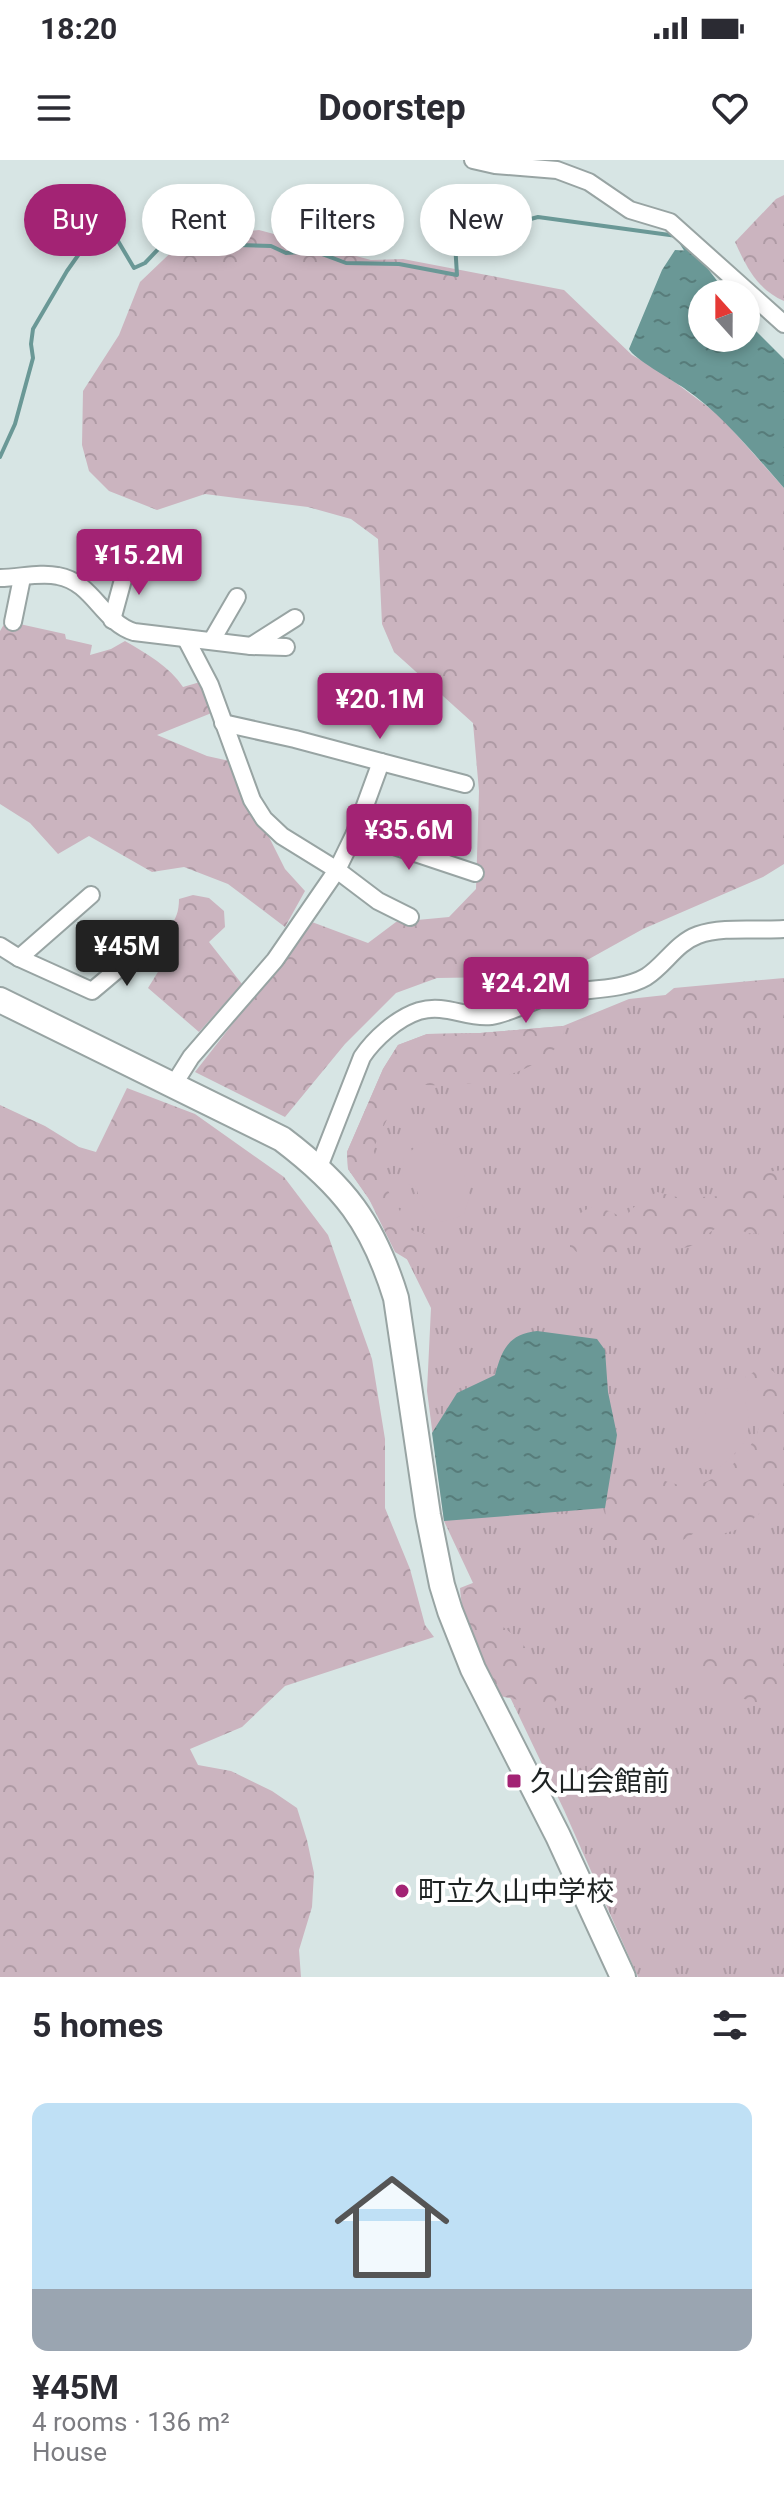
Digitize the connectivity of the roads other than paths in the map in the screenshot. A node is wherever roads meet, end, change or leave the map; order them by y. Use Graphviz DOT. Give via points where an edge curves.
graph roads {
  1 [pos="473,160"];
  2 [pos="784,324"];
  3 [pos="164,571"];
  4 [pos="0,578"];
  5 [pos="22,578"];
  6 [pos="237,597"];
  7 [pos="295,618"];
  8 [pos="112,620"];
  9 [pos="13,622"];
  10 [pos="186,639"];
  11 [pos="212,640"];
  12 [pos="251,646"];
  13 [pos="286,647"];
  14 [pos="223,723"];
  15 [pos="381,762"];
  16 [pos="465,784"];
  17 [pos="355,833"];
  18 [pos="337,870"];
  19 [pos="475,873"];
  20 [pos="91,895"];
  21 [pos="410,917"];
  22 [pos="784,929"];
  23 [pos="0,946"];
  24 [pos="136,954"];
  25 [pos="19,958"];
  26 [pos="0,1000"];
  27 [pos="174,1084"];
  28 [pos="319,1167"];
  29 [pos="623,1977"];
  1 -- 2 [label="street" via="557,170 589,182 630,210 670,222"];
  3 -- 8 [label="street" via="127,565"];
  4 -- 5 [label="street"];
  5 -- 8 [label="street" via="59,576 81,585"];
  5 -- 9 [label="street"];
  6 -- 11 [label="street"];
  7 -- 12 [label="street"];
  8 -- 10 [label="street" via="134,632"];
  10 -- 11 [label="street"];
  10 -- 14 [label="street"];
  11 -- 12 [label="street"];
  12 -- 13 [label="street"];
  14 -- 15 [label="street"];
  14 -- 18 [label="street" via="264,819"];
  15 -- 16 [label="street"];
  15 -- 17 [label="street"];
  17 -- 18 [label="street"];
  17 -- 19 [label="street"];
  18 -- 21 [label="street"];
  18 -- 27 [label="street" via="275,960"];
  20 -- 25 [label="street"];
  22 -- 28 [label="street" via="699,934 644,978 551,995 492,1016 437,1008 407,1016 362,1057"];
  23 -- 25 [label="street"];
  24 -- 25 [label="street" via="92,991"];
  26 -- 27 [label="street"];
  27 -- 28 [label="street" via="282,1139"];
  28 -- 29 [label="street" via="360,1215 388,1270 435,1555 458,1633"];
}
